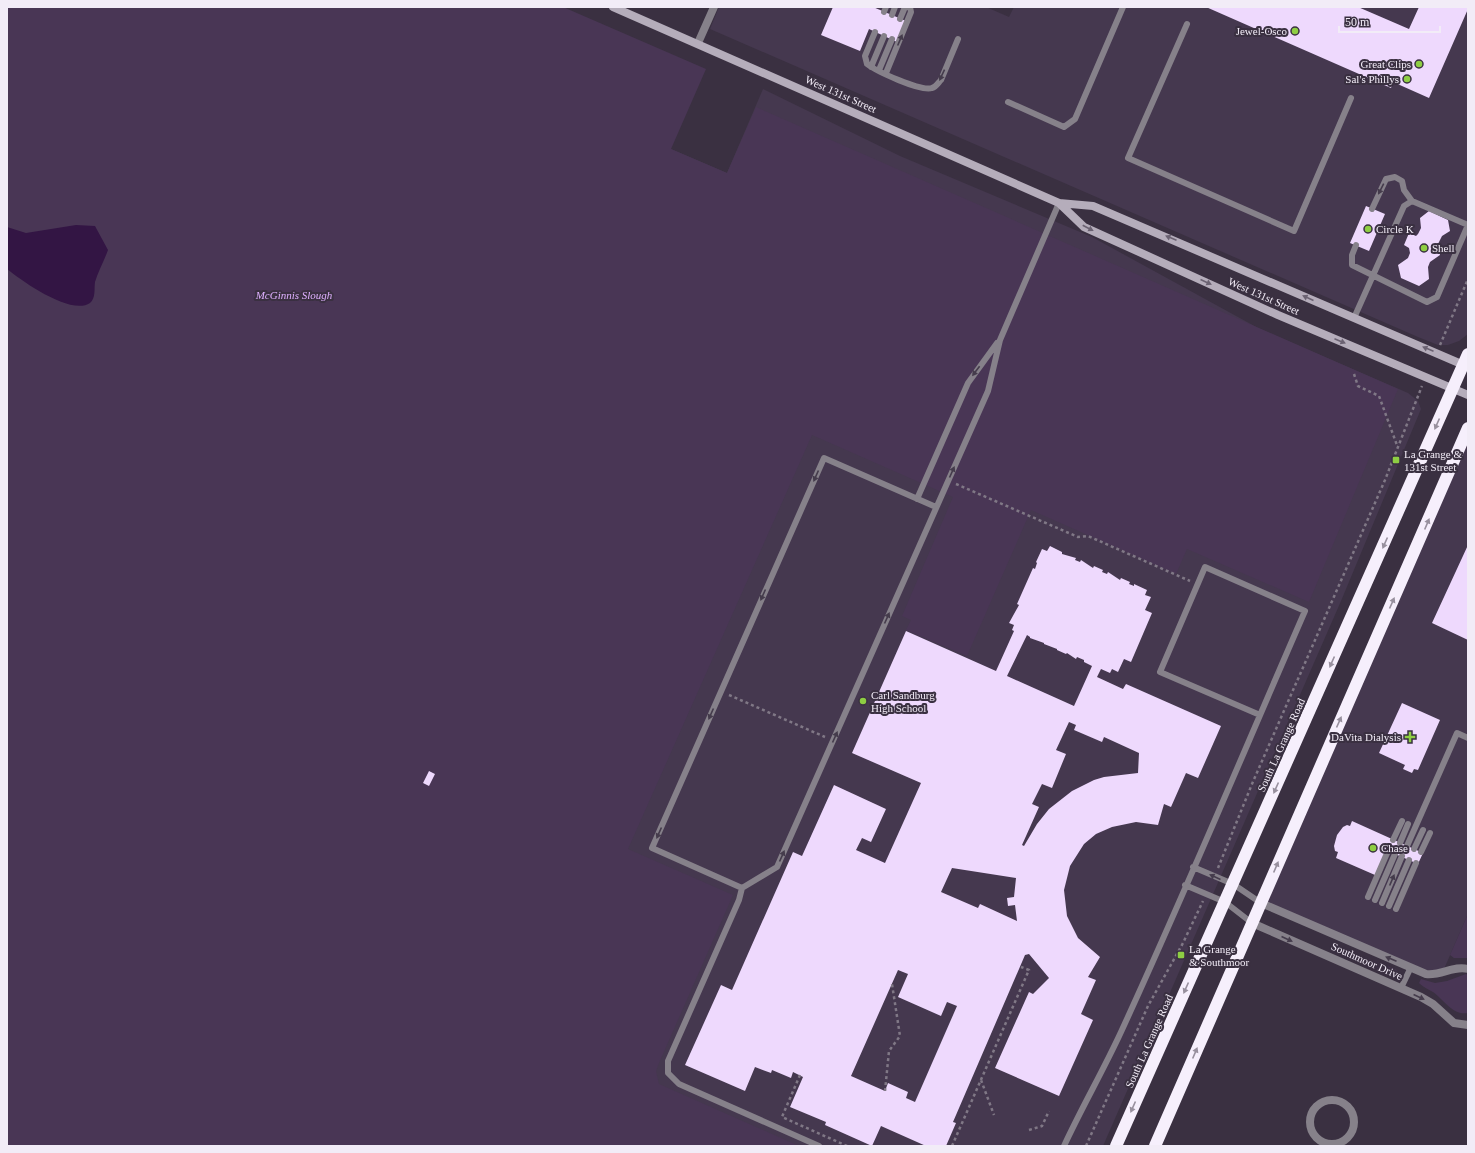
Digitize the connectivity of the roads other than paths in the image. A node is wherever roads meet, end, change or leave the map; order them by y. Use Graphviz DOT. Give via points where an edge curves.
graph roads {
  1 [pos="613,7"];
  2 [pos="714,7"];
  3 [pos="895,7"];
  4 [pos="906,7"];
  5 [pos="910,7"];
  6 [pos="1123,7"];
  7 [pos="892,15"];
  8 [pos="900,19"];
  9 [pos="1187,24"];
  10 [pos="875,32"];
  11 [pos="884,36"];
  12 [pos="892,39"];
  13 [pos="958,39"];
  14 [pos="698,43"];
  15 [pos="871,66"];
  16 [pos="879,70"];
  17 [pos="886,73"];
  18 [pos="1351,98"];
  19 [pos="1008,102"];
  20 [pos="1412,201"];
  21 [pos="1059,202"];
  22 [pos="1372,209"];
  23 [pos="1468,225"];
  24 [pos="1356,245"];
  25 [pos="1373,277"];
  26 [pos="1354,318"];
  27 [pos="1000,340"];
  28 [pos="1468,354"];
  29 [pos="1466,366"];
  30 [pos="1453,388"];
  31 [pos="1468,395"];
  32 [pos="1468,428"];
  33 [pos="917,499"];
  34 [pos="936,507"];
  35 [pos="1260,715"];
  36 [pos="1468,738"];
  37 [pos="1402,821"];
  38 [pos="1408,824"];
  39 [pos="1423,830"];
  40 [pos="1430,833"];
  41 [pos="1393,840"];
  42 [pos="1400,843"];
  43 [pos="1407,846"];
  44 [pos="1414,849"];
  45 [pos="1388,851"];
  46 [pos="1421,852"];
  47 [pos="1395,854"];
  48 [pos="1402,856"];
  49 [pos="1409,860"];
  50 [pos="1416,863"];
  51 [pos="1193,867"];
  52 [pos="1233,884"];
  53 [pos="1185,885"];
  54 [pos="742,888"];
  55 [pos="1368,897"];
  56 [pos="1375,900"];
  57 [pos="1225,902"];
  58 [pos="1261,903"];
  59 [pos="1382,903"];
  60 [pos="1389,906"];
  61 [pos="1396,909"];
  62 [pos="1252,923"];
  63 [pos="1411,967"];
  64 [pos="1468,969"];
  65 [pos="1401,988"];
  66 [pos="1468,1026"];
  67 [pos="1343,1144"];
  68 [pos="819,1146"];
  69 [pos="1064,1146"];
  70 [pos="1116,1146"];
  71 [pos="1155,1146"];
  1 -- 14 [label="street, West 131st Street"];
  2 -- 14 [label="street"];
  3 -- 7 [label="lane"];
  4 -- 8 [label="lane"];
  17 -- 5 [label="lane, one-way" via="911,12"];
  6 -- 19 [label="lane" via="1075,119 1064,127"];
  9 -- 18 [label="lane" via="1128,158 1294,231"];
  10 -- 15 [label="lane" via="865,56 867,64"];
  11 -- 15 [label="lane"];
  12 -- 16 [label="lane"];
  13 -- 17 [label="lane, one-way" via="941,80 932,88 917,86"];
  14 -- 21 [label="street, West 131st Street"];
  15 -- 16 [label="lane"];
  16 -- 17 [label="lane"];
  20 -- 22 [label="lane, one-way" via="1404,190 1402,181 1395,177 1386,179"];
  20 -- 23 [label="lane"];
  20 -- 25 [label="lane" via="1404,206"];
  26 -- 21 [label="street, West 131st Street, one-way" via="1093,206"];
  21 -- 27 [label="lane"];
  21 -- 30 [label="street, West 131st Street, one-way" via="1084,227 1278,315"];
  23 -- 25 [label="lane" via="1437,297 1427,302"];
  24 -- 25 [label="lane" via="1352,265"];
  25 -- 26 [label="lane"];
  29 -- 26 [label="street, West 131st Street, one-way"];
  27 -- 33 [label="lane, one-way" via="968,382"];
  34 -- 27 [label="lane, one-way" via="988,391"];
  28 -- 29 [label="highway, South La Grange Road"];
  29 -- 30 [label="highway, South La Grange Road"];
  30 -- 31 [label="street, West 131st Street"];
  30 -- 52 [label="highway, South La Grange Road, one-way"];
  58 -- 32 [label="highway, one-way"];
  33 -- 34 [label="lane"];
  33 -- 54 [label="lane, one-way" via="824,458 652,848"];
  54 -- 34 [label="lane, one-way" via="777,867"];
  35 -- 35 [label="lane" via="1160,672 1205,567 1305,611"];
  35 -- 51 [label="lane"];
  36 -- 43 [label="lane" via="1456,733"];
  37 -- 41 [label="lane"];
  38 -- 42 [label="lane"];
  39 -- 44 [label="lane"];
  40 -- 46 [label="lane"];
  45 -- 55 [label="lane"];
  47 -- 56 [label="lane"];
  59 -- 48 [label="lane, one-way"];
  49 -- 60 [label="lane"];
  50 -- 61 [label="lane"];
  52 -- 51 [label="lane, one-way"];
  51 -- 53 [label="lane"];
  52 -- 57 [label="highway, South La Grange Road"];
  52 -- 58 [label="lane"];
  53 -- 57 [label="lane"];
  53 -- 69 [label="lane" via="1120,1033"];
  54 -- 68 [label="lane" via="672,1052 667,1068 668,1074 687,1088"];
  57 -- 62 [label="lane"];
  57 -- 70 [label="highway, South La Grange Road, one-way"];
  58 -- 62 [label="highway"];
  63 -- 58 [label="street, Southmoor Drive, one-way"];
  62 -- 65 [label="street, Southmoor Drive, one-way"];
  71 -- 62 [label="highway, one-way"];
  63 -- 64 [label="street, Southmoor Drive" via="1434,975 1455,969"];
  63 -- 65 [label="lane"];
  65 -- 66 [label="street, Southmoor Drive, one-way" via="1433,1004 1454,1023"];
  67 -- 67 [label="street" via="1352,1129 1352,1112 1341,1102 1323,1101 1316,1106 1311,1115 1310,1124 1314,1134 1326,1143"];
}
